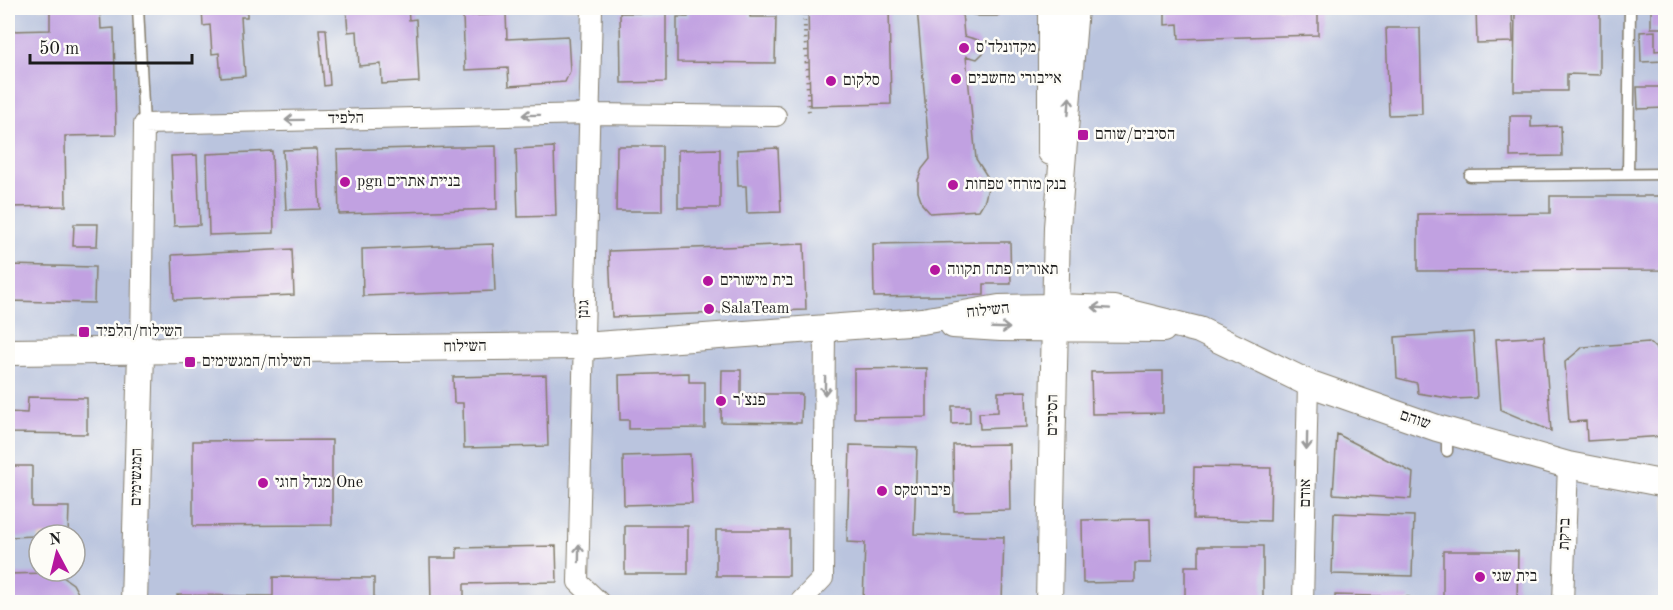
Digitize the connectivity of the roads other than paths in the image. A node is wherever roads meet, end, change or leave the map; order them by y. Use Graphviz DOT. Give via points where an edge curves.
graph roads {
  1 [pos="138,8"];
  2 [pos="592,8"];
  3 [pos="1051,8"];
  4 [pos="1075,8"];
  5 [pos="1630,8"];
  6 [pos="590,114"];
  7 [pos="776,116"];
  8 [pos="144,124"];
  9 [pos="1628,174"];
  10 [pos="1665,174"];
  11 [pos="1470,176"];
  12 [pos="1057,227"];
  13 [pos="1055,318"];
  14 [pos="825,327"];
  15 [pos="583,346"];
  16 [pos="8,352"];
  17 [pos="141,352"];
  18 [pos="1308,383"];
  19 [pos="1568,465"];
  20 [pos="1658,480"];
  21 [pos="134,603"];
  22 [pos="599,603"];
  23 [pos="800,603"];
  24 [pos="1049,603"];
  25 [pos="1303,603"];
  26 [pos="1563,603"];
  1 -- 8 [label="lane"];
  2 -- 6 [label="street, גונן"];
  3 -- 12 [label="street, הסיבים" via="1050,147"];
  12 -- 4 [label="street, הסיבים, one-way"];
  5 -- 9 [label="lane"];
  6 -- 7 [label="street, הלפיד"];
  6 -- 8 [label="street, הלפיד, one-way"];
  6 -- 15 [label="street, גונן"];
  8 -- 17 [label="street"];
  9 -- 10 [label="lane"];
  9 -- 11 [label="lane"];
  12 -- 13 [label="street, הסיבים"];
  13 -- 14 [label="street, השילוח" via="999,308 922,321"];
  13 -- 18 [label="street, שוהם" via="1113,309 1199,330"];
  13 -- 24 [label="street, הסיבים"];
  14 -- 15 [label="street, השילוח"];
  14 -- 23 [label="street, one-way" via="823,578"];
  15 -- 17 [label="street, השילוח"];
  22 -- 15 [label="street, גונן, one-way" via="578,582"];
  16 -- 17 [label="street, השילוח"];
  17 -- 21 [label="street, המגשימים"];
  18 -- 19 [label="street, שוהם" via="1447,441"];
  18 -- 25 [label="street, אודם, one-way"];
  19 -- 20 [label="street, שוהם"];
  19 -- 26 [label="street, ברקת"];
}
